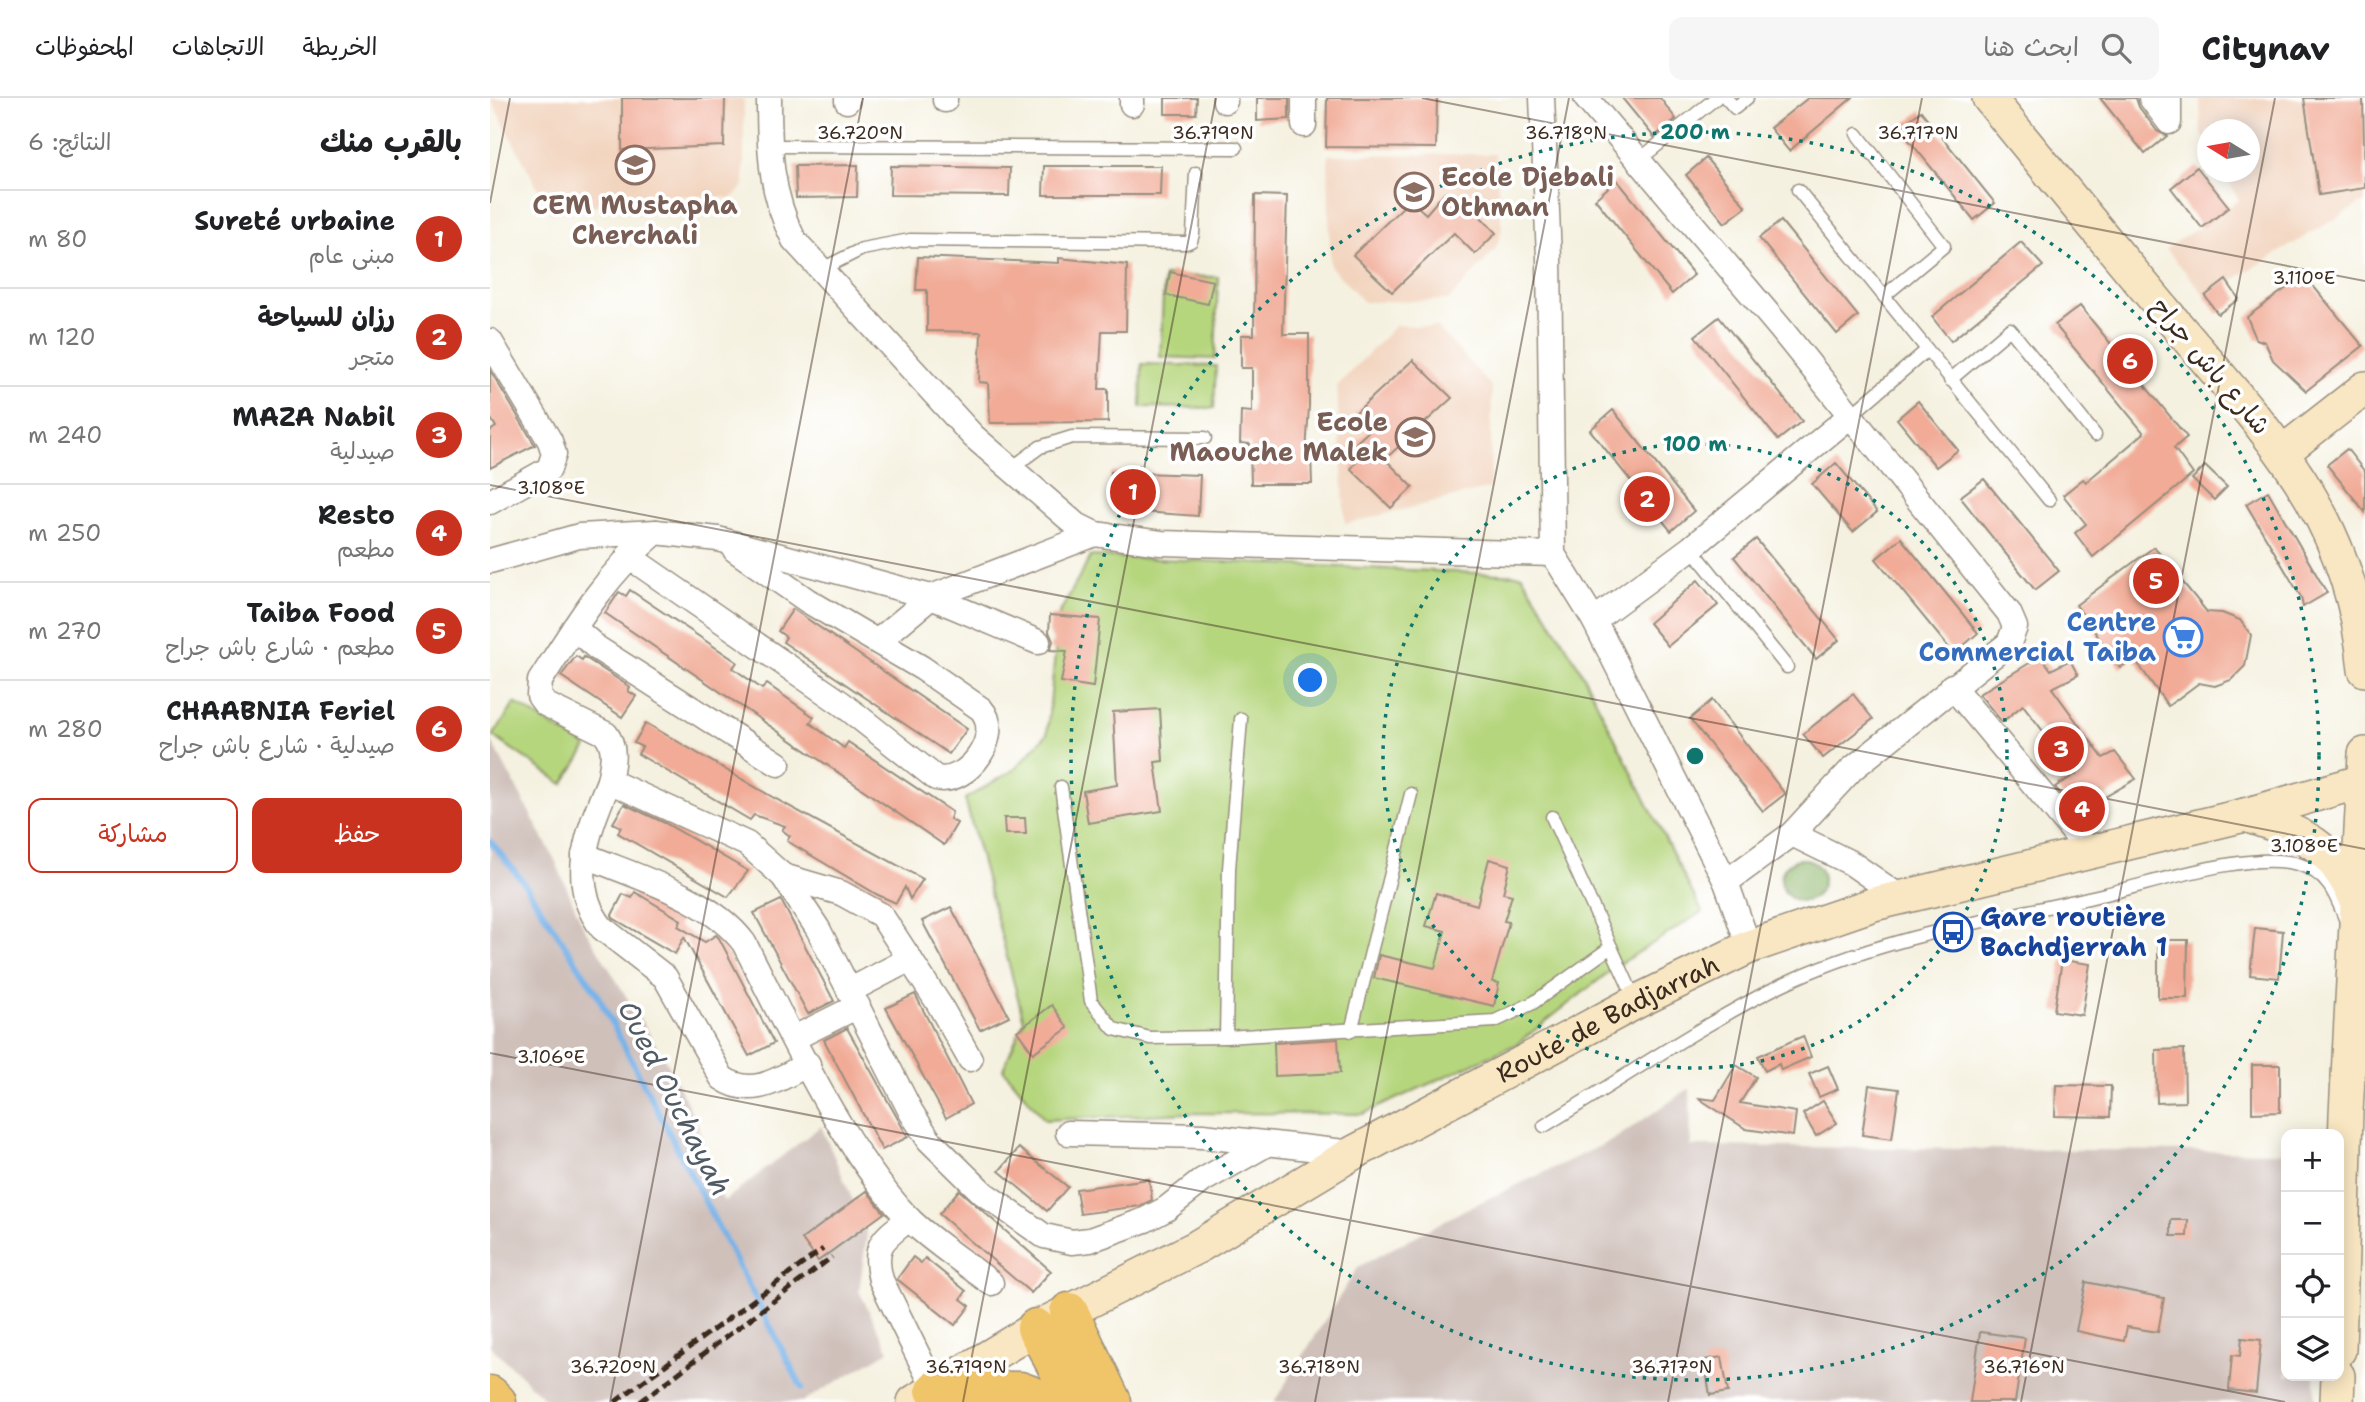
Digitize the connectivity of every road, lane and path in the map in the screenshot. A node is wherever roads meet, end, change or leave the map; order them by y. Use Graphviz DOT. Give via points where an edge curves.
graph roads {
  1 [pos="769,98"];
  2 [pos="1304,98"];
  3 [pos="1542,98"];
  4 [pos="1586,98"];
  5 [pos="1716,98"];
  6 [pos="1726,98"];
  7 [pos="1747,98"];
  8 [pos="1989,98"];
  9 [pos="2151,98"];
  10 [pos="2169,98"];
  11 [pos="1304,125"];
  12 [pos="1857,134"];
  13 [pos="769,146"];
  14 [pos="1236,148"];
  15 [pos="1639,160"];
  16 [pos="1196,173"];
  17 [pos="1798,190"];
  18 [pos="819,270"];
  19 [pos="1884,296"];
  20 [pos="490,341"];
  21 [pos="1927,350"];
  22 [pos="1950,380"];
  23 [pos="2365,388"];
  24 [pos="1850,416"];
  25 [pos="2095,435"];
  26 [pos="1205,438"];
  27 [pos="2283,452"];
  28 [pos="1009,470"];
  29 [pos="2049,500"];
  30 [pos="490,502"];
  31 [pos="656,532"];
  32 [pos="1096,534"];
  33 [pos="718,539"];
  34 [pos="1691,548"];
  35 [pos="1553,554"];
  36 [pos="628,555"];
  37 [pos="490,561"];
  38 [pos="931,597"];
  39 [pos="1594,620"];
  40 [pos="574,628"];
  41 [pos="878,641"];
  42 [pos="1038,642"];
  43 [pos="1787,667"];
  44 [pos="2365,670"];
  45 [pos="1952,686"];
  46 [pos="1241,719"];
  47 [pos="778,764"];
  48 [pos="2364,772"];
  49 [pos="609,781"];
  50 [pos="1061,787"];
  51 [pos="1411,794"];
  52 [pos="2245,815"];
  53 [pos="1552,817"];
  54 [pos="1792,834"];
  55 [pos="2091,853"];
  56 [pos="584,855"];
  57 [pos="783,876"];
  58 [pos="1726,881"];
  59 [pos="1900,897"];
  60 [pos="2356,899"];
  61 [pos="2360,943"];
  62 [pos="1611,947"];
  63 [pos="1749,947"];
  64 [pos="910,959"];
  65 [pos="853,998"];
  66 [pos="1636,1002"];
  67 [pos="1351,1031"];
  68 [pos="1226,1037"];
  69 [pos="794,1038"];
  70 [pos="970,1059"];
  71 [pos="808,1064"];
  72 [pos="2355,1115"];
  73 [pos="1544,1126"];
  74 [pos="1068,1133"];
  75 [pos="1266,1143"];
  76 [pos="1353,1153"];
  77 [pos="909,1219"];
  78 [pos="991,1283"];
  79 [pos="2341,1318"];
  80 [pos="1052,1320"];
  81 [pos="2338,1381"];
  82 [pos="490,1395"];
  83 [pos="924,1396"];
  84 [pos="497,1402"];
  85 [pos="1050,1402"];
  86 [pos="1076,1402"];
  87 [pos="1112,1402"];
  88 [pos="2337,1402"];
  1 -- 13 [label="street"];
  2 -- 11 [label="street"];
  3 -- 35 [label="street"];
  4 -- 15 [label="street"];
  5 -- 15 [label="lane"];
  6 -- 7 [label="lane" via="1735,108"];
  8 -- 27 [label="main road, شارع باش جراح"];
  9 -- 10 [label="street" via="2169,122"];
  12 -- 19 [label="lane" via="1944,246"];
  13 -- 14 [label="lane"];
  13 -- 18 [label="street" via="782,217"];
  15 -- 24 [label="street"];
  16 -- 18 [label="lane" via="1193,234 1186,243 910,240 862,249"];
  17 -- 19 [label="lane"];
  18 -- 28 [label="street"];
  19 -- 21 [label="lane"];
  20 -- 30 [label="street" via="554,454 550,469"];
  21 -- 22 [label="lane"];
  21 -- 24 [label="lane"];
  22 -- 25 [label="lane" via="2010,330"];
  22 -- 29 [label="lane"];
  23 -- 27 [label="main road"];
  24 -- 34 [label="street"];
  24 -- 45 [label="street" via="2013,620 2014,636 2008,643"];
  26 -- 28 [label="lane" via="1072,437 1040,447"];
  27 -- 44 [label="main road, شارع باش جراح" via="2343,561 2362,634"];
  28 -- 32 [label="street" via="1075,524"];
  31 -- 33 [label="street"];
  31 -- 36 [label="street"];
  31 -- 37 [label="street" via="579,536"];
  32 -- 35 [label="street" via="1161,543"];
  32 -- 38 [label="street"];
  33 -- 38 [label="street"];
  33 -- 41 [label="street" via="808,601"];
  34 -- 39 [label="street"];
  34 -- 43 [label="lane"];
  35 -- 39 [label="street"];
  36 -- 40 [label="street"];
  36 -- 41 [label="street" via="841,703 936,778 960,775 978,757 988,737 987,716"];
  38 -- 41 [label="street"];
  38 -- 42 [label="street"];
  39 -- 58 [label="street"];
  40 -- 47 [label="street" via="597,648"];
  40 -- 49 [label="street" via="540,681 539,695 545,704 606,734 614,755"];
  45 -- 54 [label="street" via="1852,769"];
  45 -- 55 [label="street"];
  46 -- 68 [label="lane" via="1229,869"];
  48 -- 52 [label="main road, Route de Badjarrah"];
  48 -- 60 [label="main road"];
  49 -- 56 [label="street"];
  49 -- 57 [label="street" via="747,845"];
  50 -- 68 [label="lane" via="1091,1001 1114,1028 1150,1038"];
  51 -- 67 [label="lane"];
  52 -- 55 [label="main road, Route de Badjarrah"];
  52 -- 60 [label="main road" via="2298,833 2324,849 2344,873"];
  53 -- 62 [label="lane"];
  54 -- 58 [label="street"];
  54 -- 59 [label="street" via="1851,863"];
  55 -- 59 [label="main road, Route de Badjarrah"];
  56 -- 69 [label="street" via="703,906 731,926"];
  56 -- 71 [label="street" via="581,877 594,919 665,977 722,1078 746,1088 774,1081"];
  57 -- 64 [label="street" via="841,893 864,905 891,927"];
  57 -- 65 [label="street" via="818,929"];
  58 -- 63 [label="street"];
  59 -- 63 [label="main road, Route de Badjarrah"];
  60 -- 61 [label="main road"];
  61 -- 72 [label="main road"];
  61 -- 73 [label="lane" via="2332,885 2300,864 2269,860 2213,869 1829,964 1769,992"];
  62 -- 66 [label="lane"];
  62 -- 67 [label="lane" via="1533,1003 1495,1021"];
  63 -- 66 [label="main road, Route de Badjarrah"];
  64 -- 65 [label="street"];
  64 -- 70 [label="street"];
  65 -- 69 [label="street"];
  65 -- 75 [label="street" via="929,1140 983,1193 1044,1236 1090,1240 1135,1224 1166,1209 1203,1180"];
  66 -- 76 [label="main road, Route de Badjarrah"];
  67 -- 68 [label="lane"];
  69 -- 71 [label="street"];
  71 -- 77 [label="street" via="862,1158"];
  72 -- 79 [label="main road"];
  74 -- 75 [label="street" via="1147,1133"];
  75 -- 76 [label="street"];
  76 -- 80 [label="main road, Route de Badjarrah" via="1197,1247"];
  77 -- 78 [label="street"];
  77 -- 83 [label="street" via="884,1239 877,1266"];
  80 -- 83 [label="main road, Route de Badjarrah"];
  80 -- 86 [label="highway"];
  80 -- 87 [label="highway"];
  81 -- 88 [label="main road"];
  82 -- 84 [label="highway"];
  83 -- 85 [label="highway" via="1020,1391"];
}
